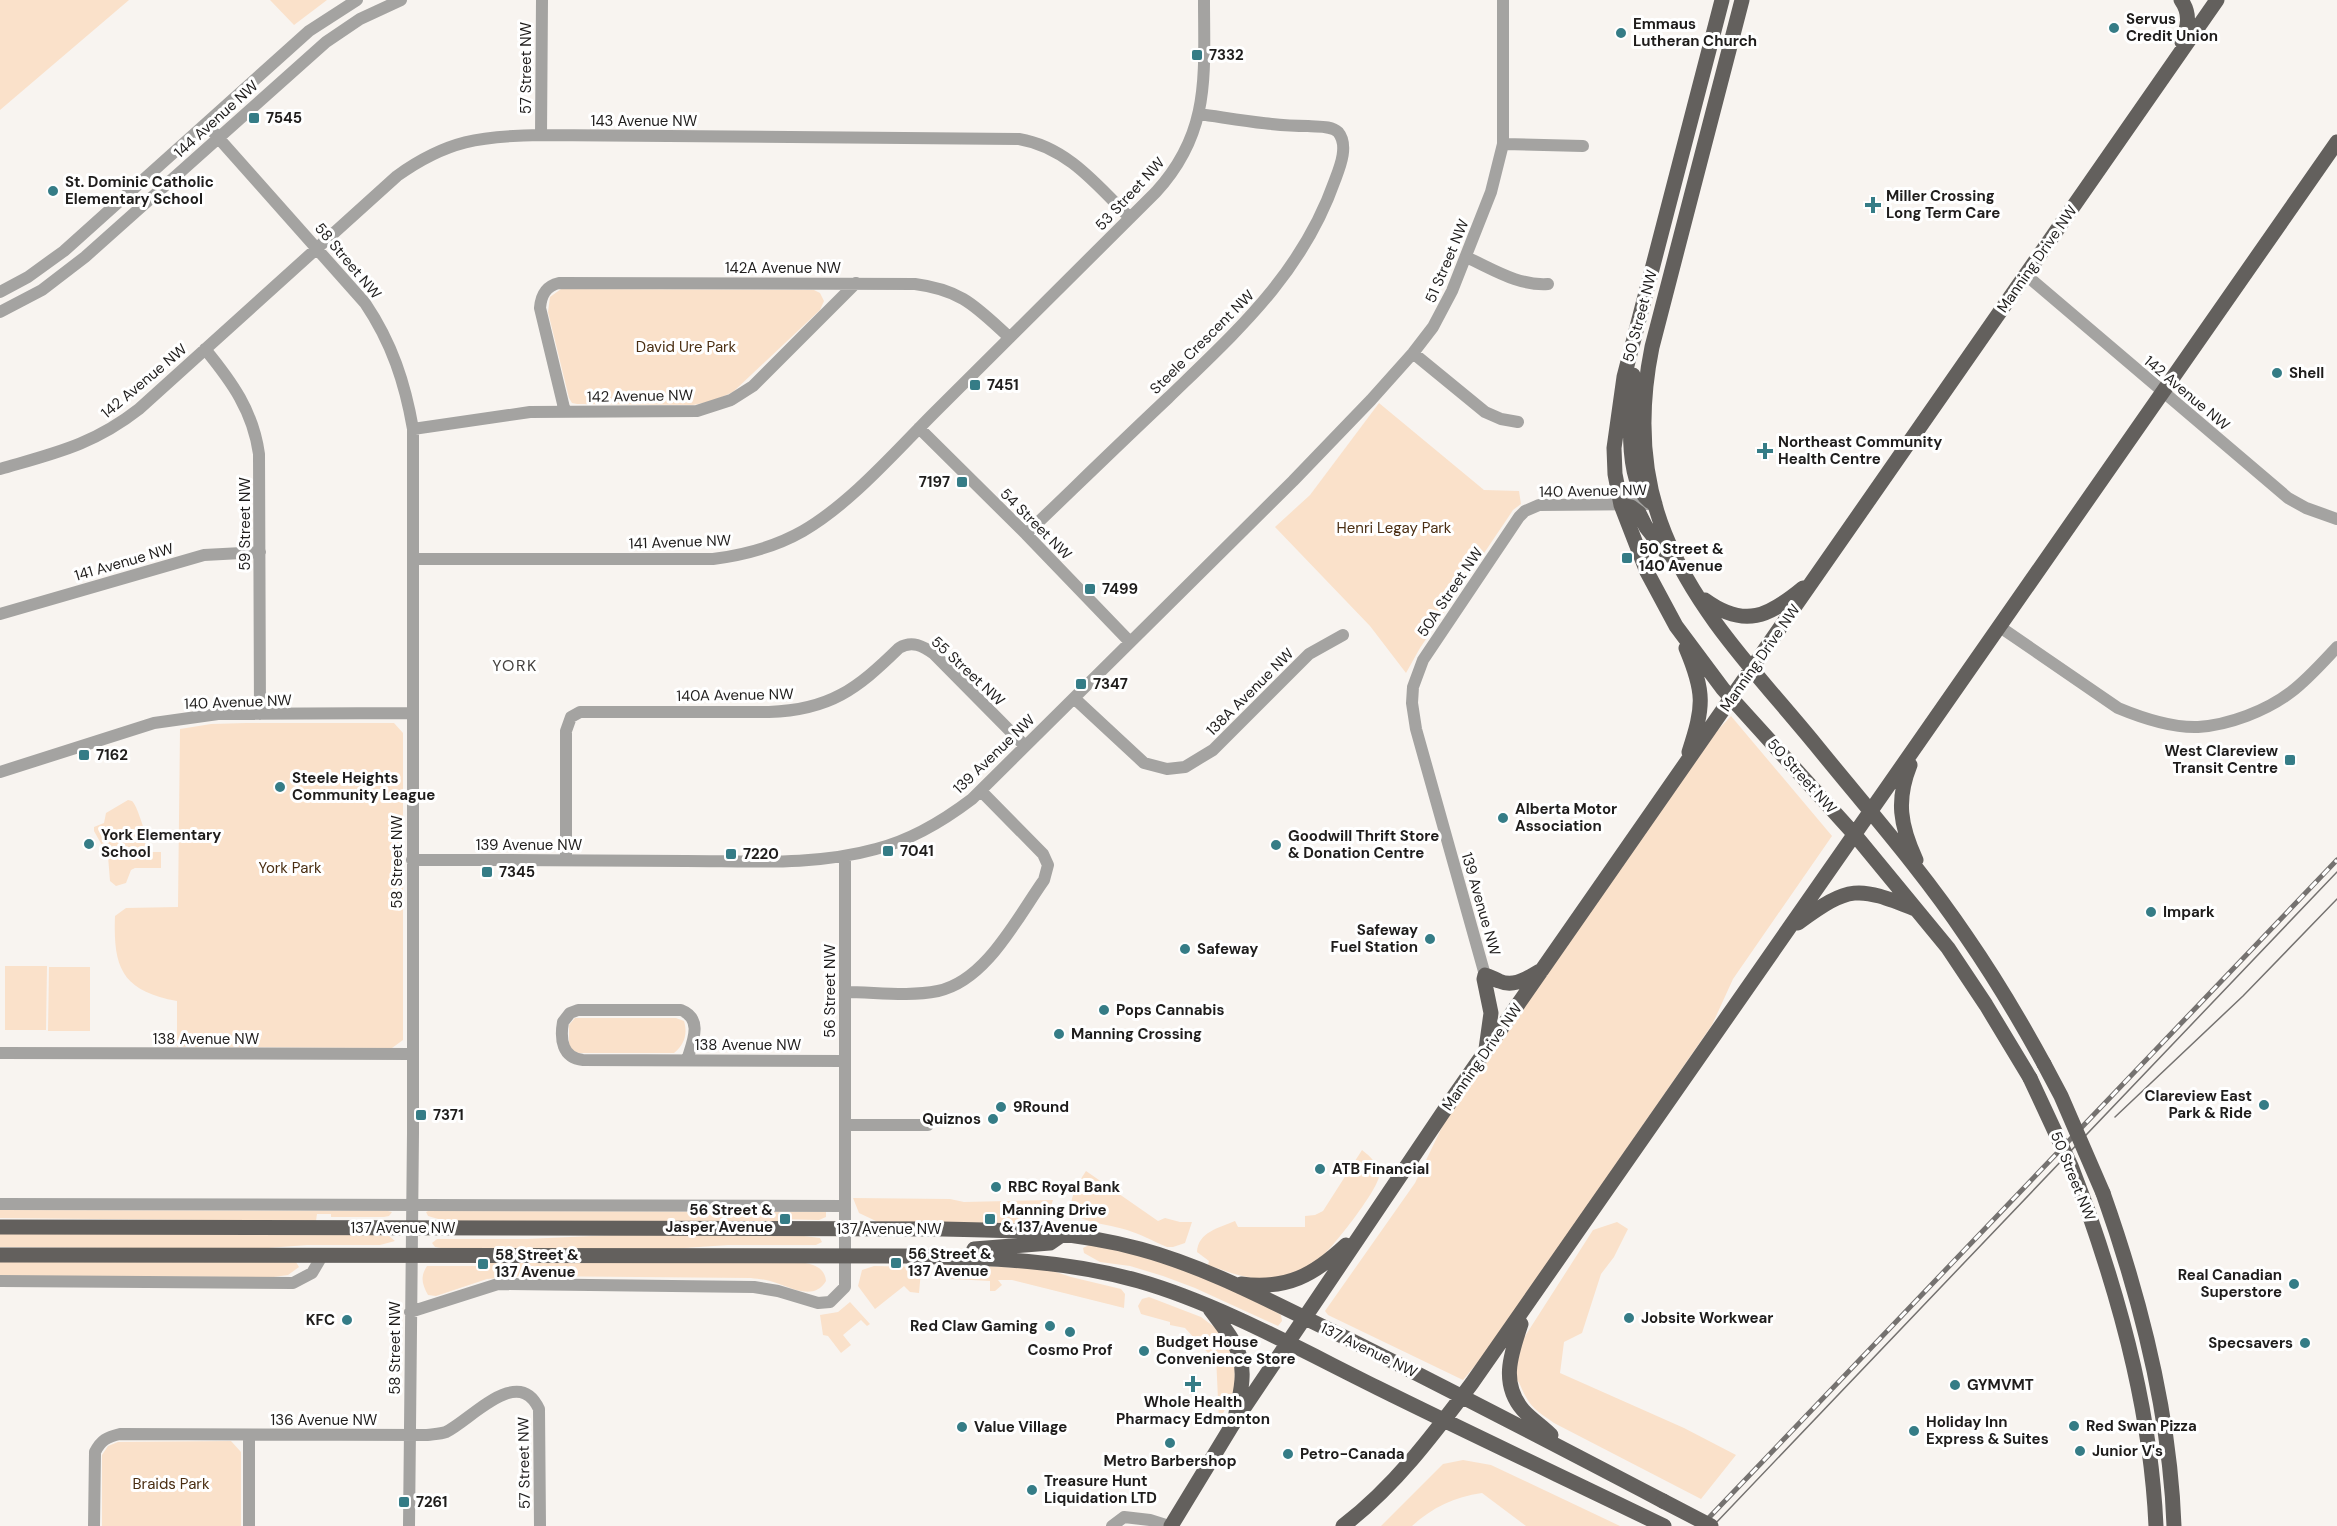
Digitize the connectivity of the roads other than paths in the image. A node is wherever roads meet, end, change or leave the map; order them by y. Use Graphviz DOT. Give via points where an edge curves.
graph roads {
  1 [pos="357,0"];
  2 [pos="401,0"];
  3 [pos="542,0"];
  4 [pos="1204,0"];
  5 [pos="1503,0"];
  6 [pos="1722,0"];
  7 [pos="1742,0"];
  8 [pos="2181,0"];
  9 [pos="2217,0"];
  10 [pos="2176,60"];
  11 [pos="1199,114"];
  12 [pos="206,124"];
  13 [pos="541,135"];
  14 [pos="218,137"];
  15 [pos="2337,142"];
  16 [pos="1503,144"];
  17 [pos="1583,146"];
  18 [pos="1130,218"];
  19 [pos="317,248"];
  20 [pos="1466,257"];
  21 [pos="2026,275"];
  22 [pos="856,283"];
  23 [pos="1548,284"];
  24 [pos="0,292"];
  25 [pos="0,312"];
  26 [pos="1009,337"];
  27 [pos="1630,348"];
  28 [pos="205,349"];
  29 [pos="1413,353"];
  30 [pos="2163,393"];
  31 [pos="565,412"];
  32 [pos="1518,422"];
  33 [pos="919,428"];
  34 [pos="412,429"];
  35 [pos="0,469"];
  36 [pos="1293,481"];
  37 [pos="1655,504"];
  38 [pos="1621,505"];
  39 [pos="1532,507"];
  40 [pos="2337,519"];
  41 [pos="1026,534"];
  42 [pos="260,552"];
  43 [pos="413,559"];
  44 [pos="1817,576"];
  45 [pos="1692,587"];
  46 [pos="0,614"];
  47 [pos="1677,626"];
  48 [pos="2000,627"];
  49 [pos="1343,635"];
  50 [pos="1130,642"];
  51 [pos="916,644"];
  52 [pos="2337,647"];
  53 [pos="1753,669"];
  54 [pos="1074,698"];
  55 [pos="1732,699"];
  56 [pos="1412,703"];
  57 [pos="412,713"];
  58 [pos="260,714"];
  59 [pos="1920,741"];
  60 [pos="1025,746"];
  61 [pos="1684,767"];
  62 [pos="0,772"];
  63 [pos="981,790"];
  64 [pos="1870,812"];
  65 [pos="1855,835"];
  66 [pos="845,856"];
  67 [pos="412,860"];
  68 [pos="566,860"];
  69 [pos="1926,882"];
  70 [pos="1918,910"];
  71 [pos="1789,930"];
  72 [pos="1544,969"];
  73 [pos="1485,975"];
  74 [pos="845,992"];
  75 [pos="1486,1052"];
  76 [pos="0,1053"];
  77 [pos="412,1054"];
  78 [pos="687,1060"];
  79 [pos="845,1061"];
  80 [pos="845,1125"];
  81 [pos="928,1125"];
  82 [pos="0,1204"];
  83 [pos="411,1206"];
  84 [pos="844,1206"];
  85 [pos="1367,1224"];
  86 [pos="0,1227"];
  87 [pos="411,1227"];
  88 [pos="844,1229"];
  89 [pos="1063,1234"];
  90 [pos="0,1255"];
  91 [pos="322,1256"];
  92 [pos="411,1256"];
  93 [pos="844,1256"];
  94 [pos="905,1256"];
  95 [pos="1062,1264"];
  96 [pos="0,1281"];
  97 [pos="1230,1282"];
  98 [pos="1208,1307"];
  99 [pos="1525,1309"];
  100 [pos="410,1312"];
  101 [pos="1304,1318"];
  102 [pos="1287,1343"];
  103 [pos="1463,1396"];
  104 [pos="535,1401"];
  105 [pos="1444,1421"];
  106 [pos="1233,1424"];
  107 [pos="249,1435"];
  108 [pos="410,1436"];
  109 [pos="1563,1448"];
  110 [pos="94,1526"];
  111 [pos="249,1526"];
  112 [pos="409,1526"];
  113 [pos="540,1526"];
  114 [pos="1112,1526"];
  115 [pos="1170,1526"];
  116 [pos="1343,1526"];
  117 [pos="1664,1526"];
  118 [pos="1711,1526"];
  119 [pos="2156,1526"];
  120 [pos="2174,1526"];
  1 -- 12 [label="street, 144 Avenue NW" via="309,30"];
  2 -- 14 [label="street, 144 Avenue NW" via="339,32"];
  3 -- 13 [label="street, 57 Street NW"];
  4 -- 11 [label="street, 53 Street NW" via="1204,81"];
  5 -- 16 [label="street, 51 Street NW"];
  6 -- 27 [label="main road, 50 Street NW"];
  7 -- 37 [label="main road, 50 Street NW" via="1647,373 1643,445"];
  8 -- 10 [label="main road" via="2187,9 2187,28"];
  9 -- 10 [label="main road, Manning Drive NW"];
  10 -- 21 [label="main road, Manning Drive NW"];
  11 -- 18 [label="street, 53 Street NW" via="1188,146 1171,174"];
  11 -- 41 [label="street, Steele Crescent NW" via="1336,131 1343,151 1325,206 1297,257 1261,306"];
  12 -- 14 [label="street, 58 Street NW"];
  12 -- 24 [label="street, 144 Avenue NW" via="51,262"];
  13 -- 18 [label="street, 143 Avenue NW" via="1019,139 1046,146 1071,161"];
  13 -- 19 [label="street, 143 Avenue NW" via="480,138 431,154 397,176"];
  14 -- 19 [label="street, 58 Street NW"];
  14 -- 25 [label="street, 144 Avenue NW" via="66,273"];
  15 -- 30 [label="main road"];
  16 -- 17 [label="street"];
  16 -- 20 [label="street, 51 Street NW" via="1491,192"];
  18 -- 26 [label="street, 53 Street NW"];
  19 -- 28 [label="street, 143 Avenue NW"];
  19 -- 34 [label="street, 58 Street NW" via="365,303 389,343 402,379"];
  20 -- 23 [label="street" via="1520,282"];
  20 -- 29 [label="street, 51 Street NW" via="1442,312"];
  21 -- 30 [label="street, 142 Avenue NW"];
  21 -- 44 [label="main road, Manning Drive NW"];
  22 -- 26 [label="street, 142A Avenue NW" via="915,284 953,292"];
  22 -- 31 [label="street, 142 Avenue NW" via="753,386 731,400 687,412"];
  22 -- 31 [label="street, 142A Avenue NW" via="564,282 550,286 540,308"];
  26 -- 33 [label="street, 141 Avenue NW"];
  27 -- 37 [label="main road" via="1631,448 1639,490 1647,501"];
  27 -- 38 [label="main road, 50 Street NW" via="1614,448"];
  28 -- 35 [label="street, 142 Avenue NW" via="139,409 107,432 81,445"];
  28 -- 42 [label="street, 59 Street NW" via="238,391 257,441"];
  29 -- 32 [label="street" via="1485,412"];
  29 -- 36 [label="street, 51 Street NW"];
  30 -- 40 [label="street, 142 Avenue NW" via="2288,498"];
  30 -- 48 [label="main road"];
  31 -- 34 [label="street, 142 Avenue NW" via="519,413"];
  33 -- 41 [label="street, 54 Street NW"];
  33 -- 43 [label="street, 141 Avenue NW" via="825,517 790,538 746,554 698,559"];
  34 -- 43 [label="street, 58 Street NW"];
  36 -- 50 [label="street, 139 Avenue NW"];
  37 -- 38 [label="street, 140 Avenue NW"];
  37 -- 45 [label="main road, 50 Street NW" via="1668,541"];
  38 -- 39 [label="street, 140 Avenue NW"];
  38 -- 45 [label="main road" via="1639,513"];
  38 -- 47 [label="main road, 50 Street NW" via="1647,572"];
  39 -- 56 [label="street, 50A Street NW" via="1519,517 1428,651 1415,678"];
  41 -- 50 [label="street, 54 Street NW"];
  42 -- 46 [label="street, 141 Avenue NW" via="195,557"];
  42 -- 58 [label="street, 59 Street NW"];
  43 -- 57 [label="street, 58 Street NW"];
  44 -- 45 [label="main road" via="1768,613 1752,616 1727,613"];
  44 -- 53 [label="main road, Manning Drive NW"];
  45 -- 53 [label="main road, 50 Street NW"];
  47 -- 55 [label="main road, 50 Street NW"];
  47 -- 61 [label="main road" via="1701,692 1701,715"];
  48 -- 52 [label="street" via="2118,708 2139,717 2198,727 2271,706 2305,681"];
  48 -- 59 [label="main road"];
  49 -- 54 [label="street, 138A Avenue NW" via="1309,654 1213,750 1193,764 1177,768 1144,764"];
  50 -- 54 [label="street, 139 Avenue NW"];
  51 -- 60 [label="street, 55 Street NW" via="934,654"];
  51 -- 68 [label="street, 140A Avenue NW" via="899,648 848,692 805,708 769,712 575,713 566,731"];
  53 -- 55 [label="main road, Manning Drive NW"];
  53 -- 64 [label="main road, 50 Street NW"];
  54 -- 60 [label="street, 139 Avenue NW"];
  55 -- 61 [label="main road, Manning Drive NW"];
  55 -- 65 [label="main road, 50 Street NW"];
  56 -- 73 [label="street, 139 Avenue NW"];
  57 -- 58 [label="street, 140 Avenue NW"];
  57 -- 67 [label="street, 58 Street NW"];
  58 -- 62 [label="street, 140 Avenue NW" via="205,715 154,723"];
  59 -- 64 [label="main road"];
  59 -- 69 [label="main road" via="1904,781 1900,811 1908,844"];
  60 -- 63 [label="street, 139 Avenue NW"];
  61 -- 72 [label="main road, Manning Drive NW"];
  63 -- 66 [label="street, 139 Avenue NW" via="945,818 905,840"];
  63 -- 74 [label="street" via="1040,850 1048,865 1044,880 992,954 967,979 929,992"];
  64 -- 65 [label="main road"];
  64 -- 69 [label="main road, 50 Street NW"];
  65 -- 70 [label="main road, 50 Street NW"];
  65 -- 71 [label="main road"];
  66 -- 68 [label="street, 139 Avenue NW" via="782,861"];
  66 -- 74 [label="street, 56 Street NW"];
  67 -- 68 [label="street, 139 Avenue NW"];
  67 -- 77 [label="street, 58 Street NW"];
  69 -- 120 [label="main road, 50 Street NW, bridge" via="1965,934 2044,1064 2103,1193 2126,1258 2151,1354 2168,1453"];
  70 -- 71 [label="main road" via="1879,895 1855,891 1833,898"];
  70 -- 119 [label="main road, 50 Street NW, bridge" via="1961,967 2030,1078 2071,1166 2118,1300 2132,1355 2150,1445"];
  71 -- 99 [label="main road"];
  72 -- 73 [label="main road" via="1510,984"];
  72 -- 75 [label="main road, Manning Drive NW"];
  73 -- 75 [label="main road" via="1491,1013"];
  74 -- 79 [label="street, 56 Street NW"];
  75 -- 85 [label="main road, Manning Drive NW"];
  76 -- 77 [label="street, 138 Avenue NW"];
  77 -- 83 [label="street, 58 Street NW"];
  78 -- 78 [label="street, 138 Avenue NW" via="577,1059 564,1049 563,1022 570,1012 578,1010 681,1010 691,1016 695,1026"];
  78 -- 79 [label="street, 138 Avenue NW"];
  79 -- 80 [label="street, 56 Street NW"];
  80 -- 81 [label="street"];
  80 -- 84 [label="street, 56 Street NW"];
  82 -- 83 [label="street, 137 Avenue NW"];
  83 -- 84 [label="street, 137 Avenue NW"];
  83 -- 87 [label="street, 58 Street NW"];
  84 -- 88 [label="street, 56 Street NW"];
  85 -- 97 [label="main road" via="1311,1273 1275,1285"];
  85 -- 101 [label="main road, Manning Drive NW"];
  86 -- 87 [label="main road, 137 Avenue NW"];
  87 -- 88 [label="main road, 137 Avenue NW"];
  87 -- 92 [label="street, 58 Street NW"];
  88 -- 89 [label="main road, 137 Avenue NW" via="1020,1230"];
  88 -- 93 [label="street, 56 Street NW"];
  89 -- 94 [label="main road" via="1050,1243"];
  89 -- 95 [label="main road"];
  89 -- 97 [label="main road, 137 Avenue NW" via="1141,1249"];
  90 -- 91 [label="main road, 137 Avenue NW"];
  91 -- 92 [label="main road, 137 Avenue NW"];
  91 -- 96 [label="street" via="312,1273 292,1283"];
  92 -- 93 [label="main road, 137 Avenue NW"];
  92 -- 100 [label="street, 58 Street NW"];
  93 -- 94 [label="main road, 137 Avenue NW"];
  93 -- 100 [label="street, 137 Avenue NW" via="845,1287 830,1302 818,1303 754,1287 498,1284"];
  94 -- 95 [label="main road, 137 Avenue NW"];
  95 -- 98 [label="main road, 137 Avenue NW" via="1138,1281"];
  97 -- 101 [label="main road, 137 Avenue NW"];
  98 -- 102 [label="main road, 137 Avenue NW"];
  98 -- 106 [label="main road" via="1240,1353 1243,1386"];
  99 -- 103 [label="main road"];
  99 -- 109 [label="main road" via="1508,1368 1510,1384 1523,1410"];
  100 -- 108 [label="street, 58 Street NW"];
  101 -- 102 [label="main road, Manning Drive NW"];
  101 -- 103 [label="main road, 137 Avenue NW"];
  102 -- 105 [label="main road, 137 Avenue NW"];
  102 -- 106 [label="main road, Manning Drive NW"];
  103 -- 105 [label="main road"];
  103 -- 109 [label="main road, 137 Avenue NW"];
  104 -- 108 [label="street, 136 Avenue NW" via="516,1391 503,1393 445,1432"];
  104 -- 113 [label="street, 57 Street NW" via="540,1417"];
  105 -- 116 [label="main road" via="1400,1475"];
  105 -- 117 [label="main road, 137 Avenue NW"];
  106 -- 115 [label="main road"];
  107 -- 108 [label="street, 136 Avenue NW"];
  107 -- 110 [label="street, 136 Avenue NW" via="109,1436 99,1442 95,1452"];
  107 -- 111 [label="street"];
  108 -- 112 [label="street, 58 Street NW"];
  109 -- 118 [label="main road, 137 Avenue NW, bridge"];
  114 -- 115 [label="street" via="1124,1517 1136,1517"];
}
